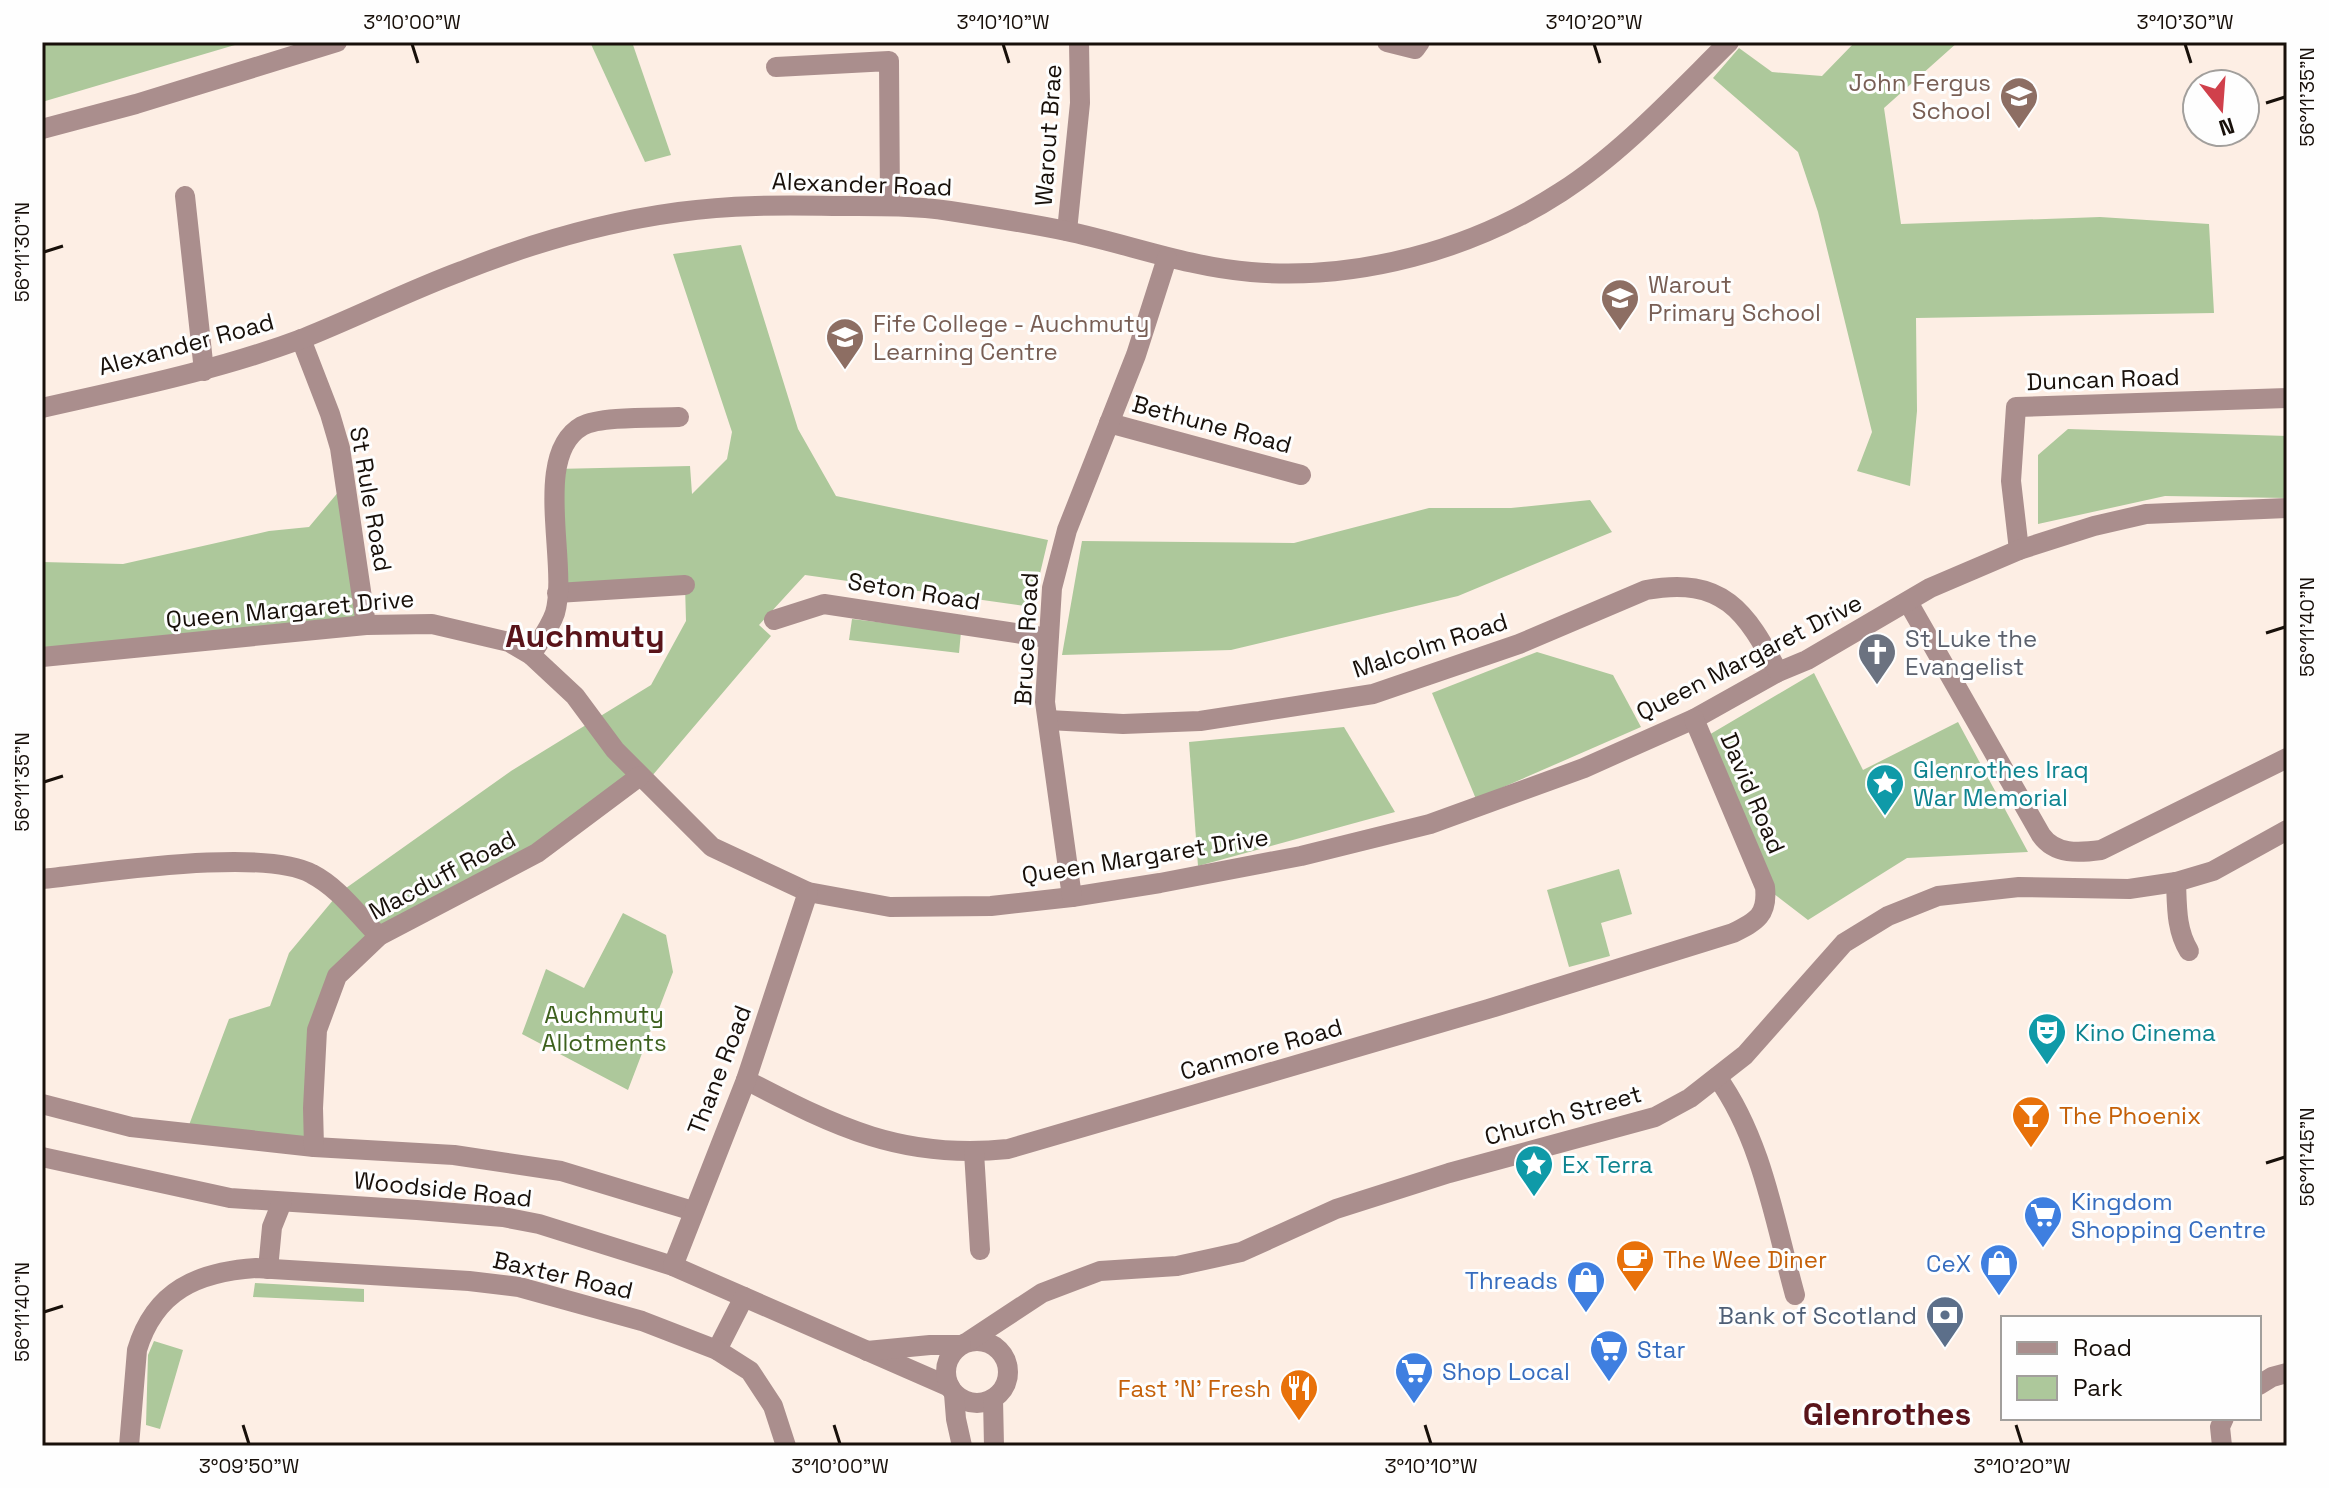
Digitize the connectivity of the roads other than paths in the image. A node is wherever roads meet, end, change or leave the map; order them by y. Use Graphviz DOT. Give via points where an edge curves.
graph roads {
  1 [pos="337,42"];
  2 [pos="1079,42"];
  3 [pos="1387,42"];
  4 [pos="1420,42"];
  5 [pos="1729,42"];
  6 [pos="776,67"];
  7 [pos="42,129"];
  8 [pos="185,196"];
  9 [pos="890,206"];
  10 [pos="1067,231"];
  11 [pos="1167,258"];
  12 [pos="301,339"];
  13 [pos="204,371"];
  14 [pos="2287,398"];
  15 [pos="42,408"];
  16 [pos="679,417"];
  17 [pos="1109,423"];
  18 [pos="1301,475"];
  19 [pos="2287,508"];
  20 [pos="2019,550"];
  21 [pos="685,585"];
  22 [pos="557,593"];
  23 [pos="1908,602"];
  24 [pos="774,620"];
  25 [pos="366,625"];
  26 [pos="1048,638"];
  27 [pos="531,655"];
  28 [pos="42,657"];
  29 [pos="1778,672"];
  30 [pos="1694,719"];
  31 [pos="1048,720"];
  32 [pos="2287,758"];
  33 [pos="640,776"];
  34 [pos="2287,830"];
  35 [pos="42,879"];
  36 [pos="2176,882"];
  37 [pos="1765,887"];
  38 [pos="808,892"];
  39 [pos="1072,897"];
  40 [pos="379,936"];
  41 [pos="2189,951"];
  42 [pos="1717,1077"];
  43 [pos="746,1080"];
  44 [pos="42,1104"];
  45 [pos="314,1147"];
  46 [pos="974,1152"];
  47 [pos="42,1157"];
  48 [pos="282,1202"];
  49 [pos="693,1211"];
  50 [pos="980,1250"];
  51 [pos="673,1266"];
  52 [pos="268,1269"];
  53 [pos="1795,1295"];
  54 [pos="744,1297"];
  55 [pos="1022,1306"];
  56 [pos="965,1343"];
  57 [pos="997,1347"];
  58 [pos="717,1350"];
  59 [pos="867,1351"];
  60 [pos="2287,1373"];
  61 [pos="2261,1384"];
  62 [pos="952,1391"];
  63 [pos="993,1399"];
  64 [pos="2223,1420"];
  65 [pos="129,1446"];
  66 [pos="786,1446"];
  67 [pos="962,1446"];
  68 [pos="994,1446"];
  69 [pos="2222,1446"];
  1 -- 7 [label="street"];
  2 -- 10 [label="street, Warout Brae" via="1080,103"];
  3 -- 4 [label="street" via="1415,49"];
  5 -- 11 [label="street, Alexander Road" via="1595,169 1529,210 1463,241 1388,262 1314,272 1250,272"];
  6 -- 9 [label="street" via="889,61"];
  8 -- 13 [label="street"];
  9 -- 10 [label="street, Alexander Road"];
  9 -- 12 [label="street, Alexander Road" via="718,208 618,222 462,270"];
  10 -- 11 [label="street, Alexander Road"];
  11 -- 17 [label="street, Bruce Road"];
  12 -- 13 [label="street, Alexander Road"];
  12 -- 25 [label="street, St Rule Road" via="340,448"];
  13 -- 15 [label="street, Alexander Road"];
  14 -- 20 [label="street, Duncan Road" via="2016,407 2011,481"];
  16 -- 22 [label="street" via="597,421 563,445 555,469"];
  17 -- 18 [label="street, Bethune Road"];
  17 -- 26 [label="street, Bruce Road" via="1058,559"];
  19 -- 20 [label="street, Queen Margaret Drive" via="2146,514"];
  20 -- 23 [label="street, Queen Margaret Drive"];
  21 -- 22 [label="street"];
  22 -- 27 [label="street" via="555,612"];
  23 -- 29 [label="street, Queen Margaret Drive"];
  23 -- 32 [label="street" via="2052,848 2101,850"];
  24 -- 26 [label="street, Seton Road" via="824,604"];
  25 -- 27 [label="street, Queen Margaret Drive" via="432,624 509,642"];
  25 -- 28 [label="street, Queen Margaret Drive"];
  26 -- 31 [label="street, Bruce Road"];
  27 -- 33 [label="street, Queen Margaret Drive" via="575,696"];
  29 -- 30 [label="street, Queen Margaret Drive"];
  29 -- 31 [label="street, Malcolm Road" via="1743,613 1700,590 1668,586 1373,694 1200,721"];
  30 -- 37 [label="street, David Road"];
  30 -- 39 [label="street, Queen Margaret Drive" via="1584,768 1430,824 1301,856"];
  31 -- 39 [label="street, Bruce Road"];
  33 -- 38 [label="street, Queen Margaret Drive" via="712,847"];
  33 -- 40 [label="street, Macduff Road" via="537,853"];
  34 -- 36 [label="street, Church Street" via="2213,871"];
  35 -- 40 [label="street" via="238,862 285,864 339,893"];
  36 -- 41 [label="street" via="2179,925"];
  36 -- 42 [label="street, Church Street" via="2129,889 1979,890 1938,896 1888,916 1844,943 1745,1055"];
  37 -- 46 [label="street, Canmore Road" via="1767,904 1760,917 1733,933 1008,1149"];
  38 -- 39 [label="street, Queen Margaret Drive" via="890,907 991,906"];
  38 -- 43 [label="street, Thane Road"];
  40 -- 45 [label="street, Macduff Road" via="337,976 317,1030"];
  42 -- 53 [label="street" via="1742,1116 1755,1151"];
  42 -- 55 [label="street, Church Street" via="1655,1117 1336,1209 1241,1252 1177,1266 1100,1271"];
  43 -- 46 [label="street, Canmore Road" via="886,1142"];
  43 -- 49 [label="street, Thane Road"];
  44 -- 45 [label="street, Woodside Road" via="131,1127"];
  45 -- 49 [label="street, Woodside Road" via="454,1155 561,1171"];
  46 -- 50 [label="street"];
  47 -- 48 [label="street, Woodside Road" via="193,1192"];
  48 -- 51 [label="street, Woodside Road" via="503,1217 570,1232"];
  48 -- 52 [label="street" via="272,1227"];
  49 -- 51 [label="street, Thane Road"];
  51 -- 54 [label="street, Woodside Road"];
  52 -- 58 [label="street, Baxter Road" via="519,1287 642,1321"];
  52 -- 65 [label="street, Baxter Road" via="234,1270 192,1281 155,1311 137,1350"];
  54 -- 58 [label="street"];
  54 -- 59 [label="street, Woodside Road"];
  55 -- 56 [label="street, Church Street"];
  55 -- 57 [label="street"];
  56 -- 57 [label="street" via="979,1340"];
  56 -- 59 [label="street, Woodside Road"];
  56 -- 62 [label="street" via="953,1351 946,1369"];
  57 -- 63 [label="street" via="1009,1371 1005,1387"];
  58 -- 66 [label="street, Baxter Road" via="750,1371 762,1386"];
  59 -- 62 [label="street, Woodside Road"];
  60 -- 61 [label="street"];
  62 -- 63 [label="street" via="973,1403"];
  62 -- 67 [label="street"];
  63 -- 68 [label="street"];
  64 -- 69 [label="street"];
}
